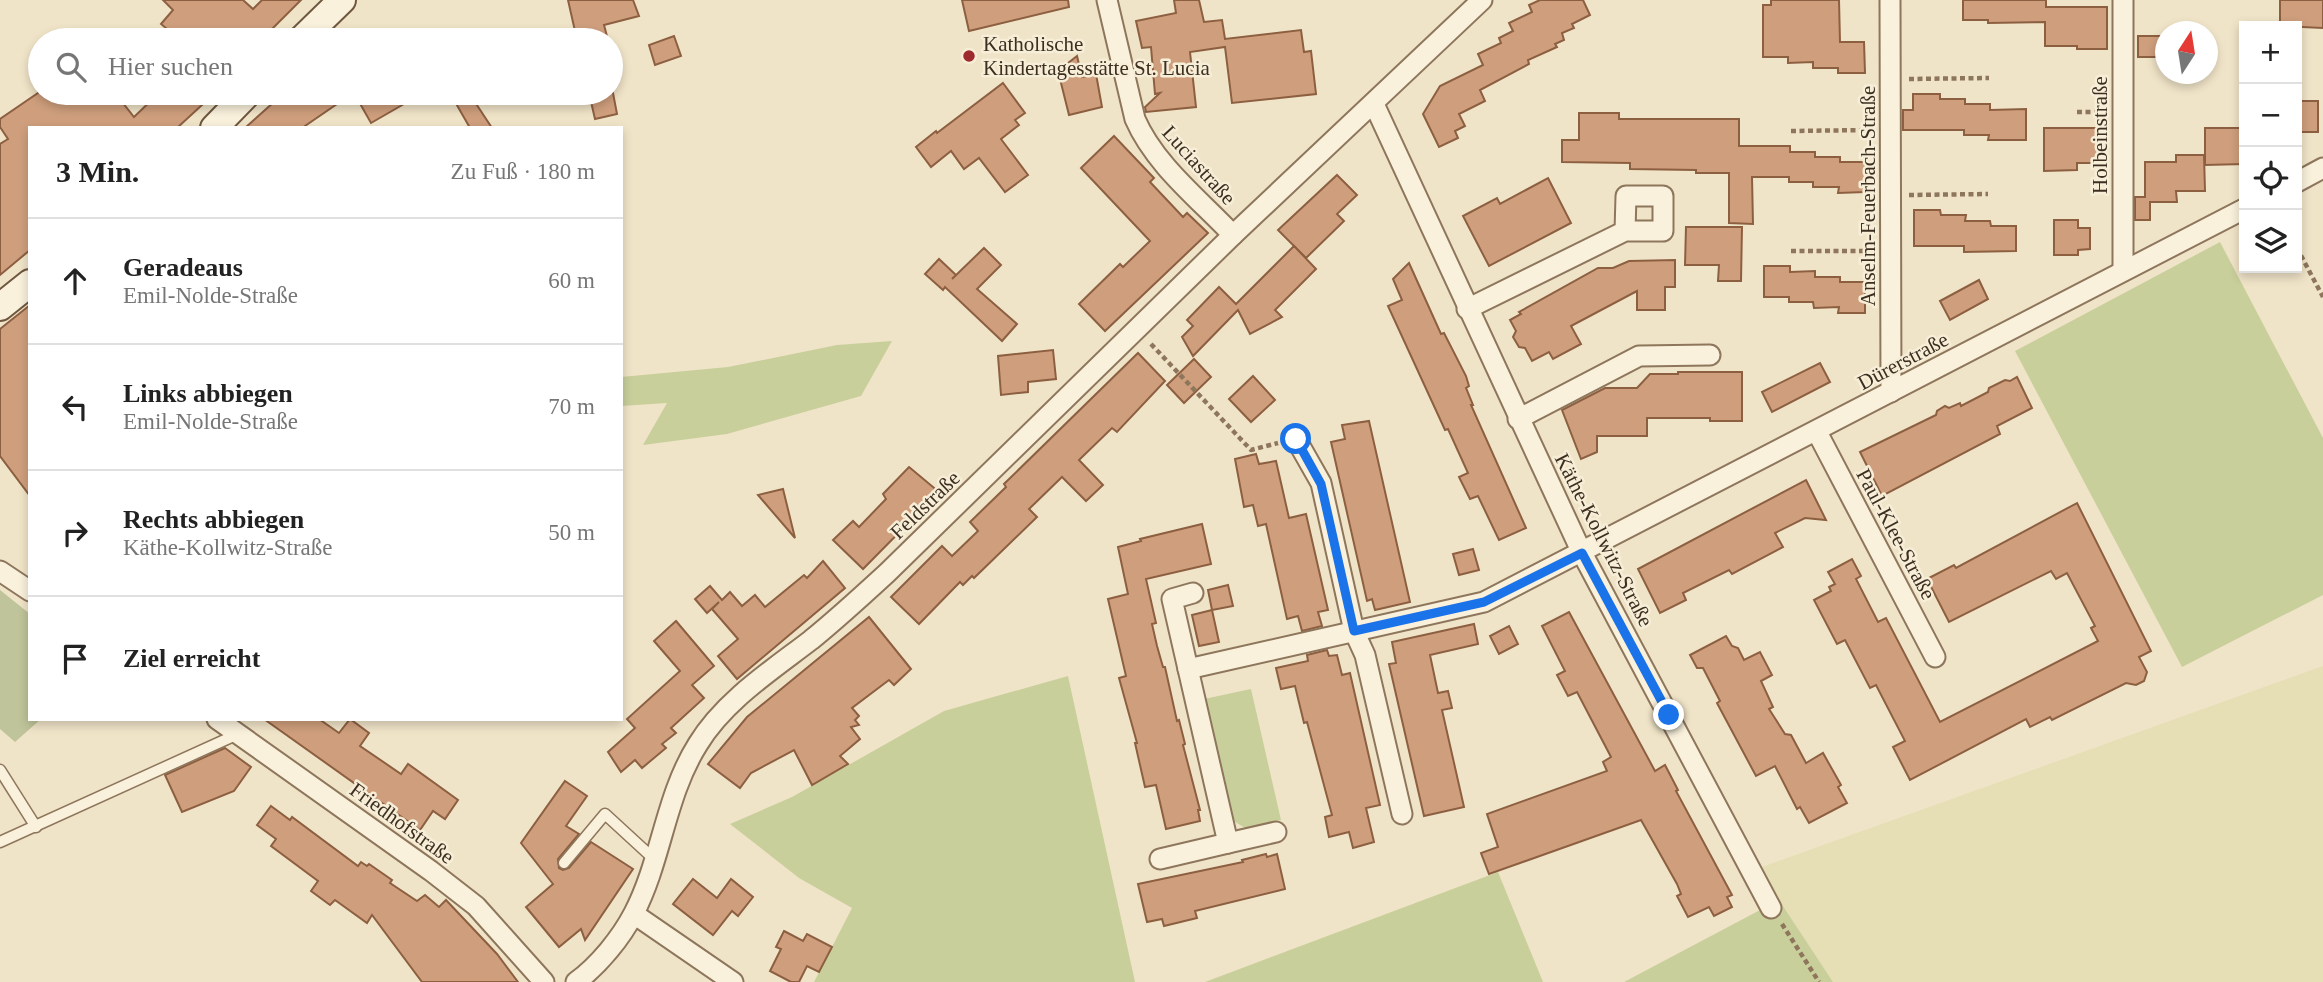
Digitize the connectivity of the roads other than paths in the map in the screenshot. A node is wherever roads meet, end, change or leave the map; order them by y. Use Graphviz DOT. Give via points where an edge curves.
graph roads {
  1 [pos="342,0"];
  2 [pos="1107,0"];
  3 [pos="1482,0"];
  4 [pos="1890,0"];
  5 [pos="2123,0"];
  6 [pos="313,28"];
  7 [pos="1374,104"];
  8 [pos="236,105"];
  9 [pos="216,126"];
  10 [pos="2323,168"];
  11 [pos="2302,179"];
  12 [pos="2242,210"];
  13 [pos="1625,231"];
  14 [pos="1233,235"];
  15 [pos="2123,271"];
  16 [pos="28,285"];
  17 [pos="0,307"];
  18 [pos="1468,309"];
  19 [pos="1710,355"];
  20 [pos="1891,392"];
  21 [pos="1518,419"];
  22 [pos="1817,432"];
  23 [pos="1296,439"];
  24 [pos="1582,553"];
  25 [pos="0,571"];
  26 [pos="28,591"];
  27 [pos="1194,593"];
  28 [pos="1354,631"];
  29 [pos="1935,657"];
  30 [pos="1188,669"];
  31 [pos="220,721"];
  32 [pos="238,734"];
  33 [pos="0,770"];
  34 [pos="1402,814"];
  35 [pos="36,827"];
  36 [pos="1276,832"];
  37 [pos="0,842"];
  38 [pos="1228,843"];
  39 [pos="654,859"];
  40 [pos="1160,859"];
  41 [pos="564,863"];
  42 [pos="1771,908"];
  43 [pos="634,914"];
  44 [pos="544,982"];
  45 [pos="576,982"];
  46 [pos="733,982"];
  1 -- 6 [label="main road"];
  2 -- 14 [label="street, Luciastraße" via="1142,136"];
  3 -- 7 [label="street, Feldstraße"];
  4 -- 20 [label="street, Anselm-Feuerbach-Straße"];
  5 -- 15 [label="street, Holbeinstraße"];
  7 -- 14 [label="street, Feldstraße"];
  7 -- 18 [label="street, Käthe-Kollwitz-Straße"];
  8 -- 9 [label="main road"];
  10 -- 11 [label="street"];
  12 -- 15 [label="street, Dürerstraße"];
  13 -- 18 [label="street"];
  14 -- 39 [label="street, Feldstraße" via="839,618 724,712 699,741 684,769"];
  15 -- 20 [label="street, Dürerstraße"];
  16 -- 17 [label="main road"];
  18 -- 21 [label="street, Käthe-Kollwitz-Straße"];
  19 -- 21 [label="street" via="1639,356"];
  20 -- 22 [label="street, Dürerstraße"];
  21 -- 24 [label="street, Käthe-Kollwitz-Straße"];
  22 -- 24 [label="street, Dürerstraße"];
  22 -- 29 [label="street, Paul-Klee-Straße"];
  23 -- 28 [label="street" via="1321,484"];
  24 -- 28 [label="street, Dürerstraße" via="1484,602"];
  24 -- 42 [label="street, Käthe-Kollwitz-Straße"];
  25 -- 26 [label="street"];
  27 -- 30 [label="street" via="1172,599"];
  28 -- 30 [label="street, Dürerstraße"];
  28 -- 34 [label="street" via="1365,655"];
  30 -- 38 [label="street"];
  31 -- 32 [label="street, Friedhofstraße"];
  32 -- 35 [label="lane"];
  32 -- 44 [label="street, Friedhofstraße" via="476,906"];
  33 -- 35 [label="lane"];
  35 -- 37 [label="lane"];
  36 -- 38 [label="street"];
  38 -- 40 [label="street"];
  39 -- 41 [label="lane" via="605,814"];
  39 -- 43 [label="street, Feldstraße"];
  43 -- 45 [label="street, Feldstraße"];
  43 -- 46 [label="street"];
}
